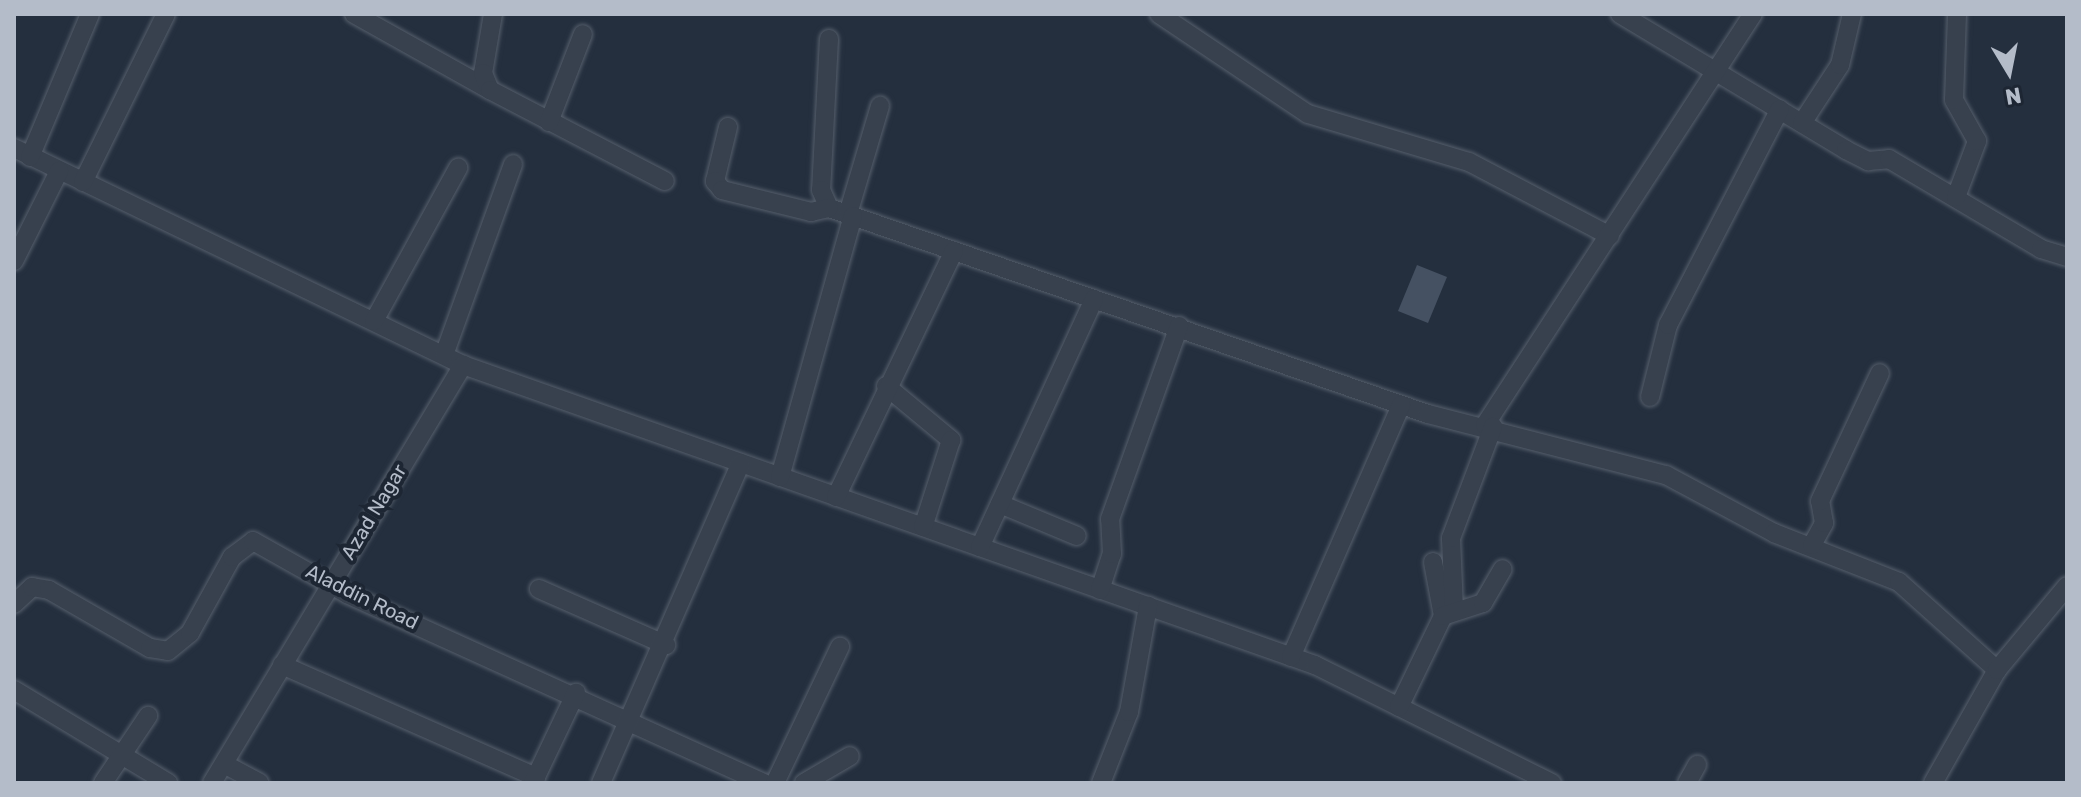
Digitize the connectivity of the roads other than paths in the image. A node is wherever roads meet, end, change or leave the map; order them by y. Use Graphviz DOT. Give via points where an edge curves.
graph roads {
  1 [pos="90,14"];
  2 [pos="166,14"];
  3 [pos="354,14"];
  4 [pos="493,14"];
  5 [pos="1159,14"];
  6 [pos="1620,14"];
  7 [pos="1753,14"];
  8 [pos="1852,14"];
  9 [pos="1957,14"];
  10 [pos="583,34"];
  11 [pos="829,39"];
  12 [pos="1718,68"];
  13 [pos="490,90"];
  14 [pos="880,106"];
  15 [pos="1780,109"];
  16 [pos="549,122"];
  17 [pos="1802,123"];
  18 [pos="728,127"];
  19 [pos="22,152"];
  20 [pos="513,164"];
  21 [pos="458,168"];
  22 [pos="59,171"];
  23 [pos="665,181"];
  24 [pos="83,182"];
  25 [pos="1956,197"];
  26 [pos="829,208"];
  27 [pos="851,215"];
  28 [pos="1610,236"];
  29 [pos="954,251"];
  30 [pos="2067,257"];
  31 [pos="14,261"];
  32 [pos="1094,299"];
  33 [pos="374,321"];
  34 [pos="1179,326"];
  35 [pos="444,355"];
  36 [pos="463,365"];
  37 [pos="1880,373"];
  38 [pos="886,386"];
  39 [pos="1650,397"];
  40 [pos="1401,405"];
  41 [pos="1489,426"];
  42 [pos="741,463"];
  43 [pos="780,477"];
  44 [pos="836,497"];
  45 [pos="1000,504"];
  46 [pos="923,527"];
  47 [pos="1077,536"];
  48 [pos="1812,545"];
  49 [pos="980,547"];
  50 [pos="1433,562"];
  51 [pos="1503,569"];
  52 [pos="330,585"];
  53 [pos="2067,586"];
  54 [pos="539,589"];
  55 [pos="1100,590"];
  56 [pos="14,604"];
  57 [pos="1148,606"];
  58 [pos="1448,613"];
  59 [pos="666,645"];
  60 [pos="840,647"];
  61 [pos="1291,657"];
  62 [pos="282,665"];
  63 [pos="1997,670"];
  64 [pos="14,690"];
  65 [pos="576,693"];
  66 [pos="1399,707"];
  67 [pos="148,716"];
  68 [pos="634,720"];
  69 [pos="122,755"];
  70 [pos="850,756"];
  71 [pos="224,764"];
  72 [pos="1697,765"];
  73 [pos="534,780"];
  74 [pos="103,783"];
  75 [pos="168,783"];
  76 [pos="212,783"];
  77 [pos="259,783"];
  78 [pos="601,783"];
  79 [pos="764,783"];
  80 [pos="775,783"];
  81 [pos="804,783"];
  82 [pos="1101,783"];
  83 [pos="1552,783"];
  84 [pos="1687,783"];
  85 [pos="1933,783"];
  1 -- 19 [label="street"];
  2 -- 24 [label="street"];
  3 -- 13 [label="street"];
  4 -- 13 [label="street" via="483,73"];
  5 -- 28 [label="street" via="1325,122 1469,162"];
  6 -- 12 [label="street"];
  7 -- 12 [label="street"];
  8 -- 17 [label="street" via="1840,65"];
  9 -- 25 [label="street" via="1954,100 1977,141"];
  10 -- 16 [label="street"];
  11 -- 26 [label="street" via="821,190"];
  12 -- 15 [label="street"];
  12 -- 28 [label="street"];
  13 -- 16 [label="street"];
  14 -- 27 [label="street"];
  15 -- 17 [label="street"];
  15 -- 39 [label="street" via="1668,325"];
  16 -- 23 [label="street"];
  17 -- 25 [label="street"];
  18 -- 26 [label="street" via="715,181 722,190 811,212"];
  19 -- 22 [label="street"];
  20 -- 35 [label="street"];
  21 -- 33 [label="street"];
  22 -- 24 [label="street"];
  22 -- 31 [label="street"];
  24 -- 33 [label="street"];
  25 -- 30 [label="street" via="2041,249"];
  26 -- 27 [label="street"];
  27 -- 29 [label="street"];
  27 -- 43 [label="street"];
  28 -- 41 [label="street"];
  29 -- 32 [label="street"];
  29 -- 38 [label="street"];
  32 -- 34 [label="street"];
  32 -- 45 [label="street"];
  33 -- 35 [label="street"];
  34 -- 40 [label="street"];
  34 -- 55 [label="street" via="1110,519 1112,554"];
  35 -- 36 [label="street"];
  36 -- 42 [label="street"];
  36 -- 52 [label="street, Azad Nagar"];
  37 -- 48 [label="street" via="1820,501 1824,523"];
  38 -- 44 [label="street"];
  38 -- 46 [label="street" via="951,440"];
  40 -- 41 [label="street"];
  40 -- 61 [label="street"];
  41 -- 48 [label="street" via="1666,475"];
  41 -- 58 [label="street" via="1451,538"];
  42 -- 43 [label="street"];
  42 -- 59 [label="street"];
  43 -- 44 [label="street"];
  44 -- 46 [label="street"];
  45 -- 47 [label="street"];
  45 -- 49 [label="street"];
  46 -- 49 [label="street"];
  48 -- 63 [label="street" via="1899,582"];
  49 -- 55 [label="street"];
  50 -- 58 [label="street"];
  51 -- 58 [label="street" via="1483,603"];
  52 -- 56 [label="street, Aladdin Road" via="267,547 242,545 190,633 168,651 150,648 49,590 32,587"];
  52 -- 62 [label="street, Azad Nagar"];
  52 -- 65 [label="street, Aladdin Road"];
  53 -- 63 [label="street"];
  54 -- 59 [label="street"];
  55 -- 57 [label="street"];
  57 -- 61 [label="street"];
  57 -- 82 [label="street" via="1129,712"];
  58 -- 66 [label="street"];
  59 -- 68 [label="street"];
  60 -- 80 [label="street"];
  61 -- 66 [label="street"];
  62 -- 71 [label="street, Azad Nagar"];
  62 -- 73 [label="street"];
  63 -- 85 [label="street"];
  64 -- 69 [label="street"];
  65 -- 68 [label="street, Aladdin Road"];
  65 -- 73 [label="street"];
  66 -- 83 [label="street"];
  67 -- 69 [label="street"];
  68 -- 78 [label="street"];
  68 -- 79 [label="street, Aladdin Road"];
  69 -- 74 [label="street"];
  69 -- 75 [label="street"];
  70 -- 81 [label="street"];
  71 -- 76 [label="street, Azad Nagar"];
  71 -- 77 [label="street"];
  72 -- 84 [label="street"];
}
